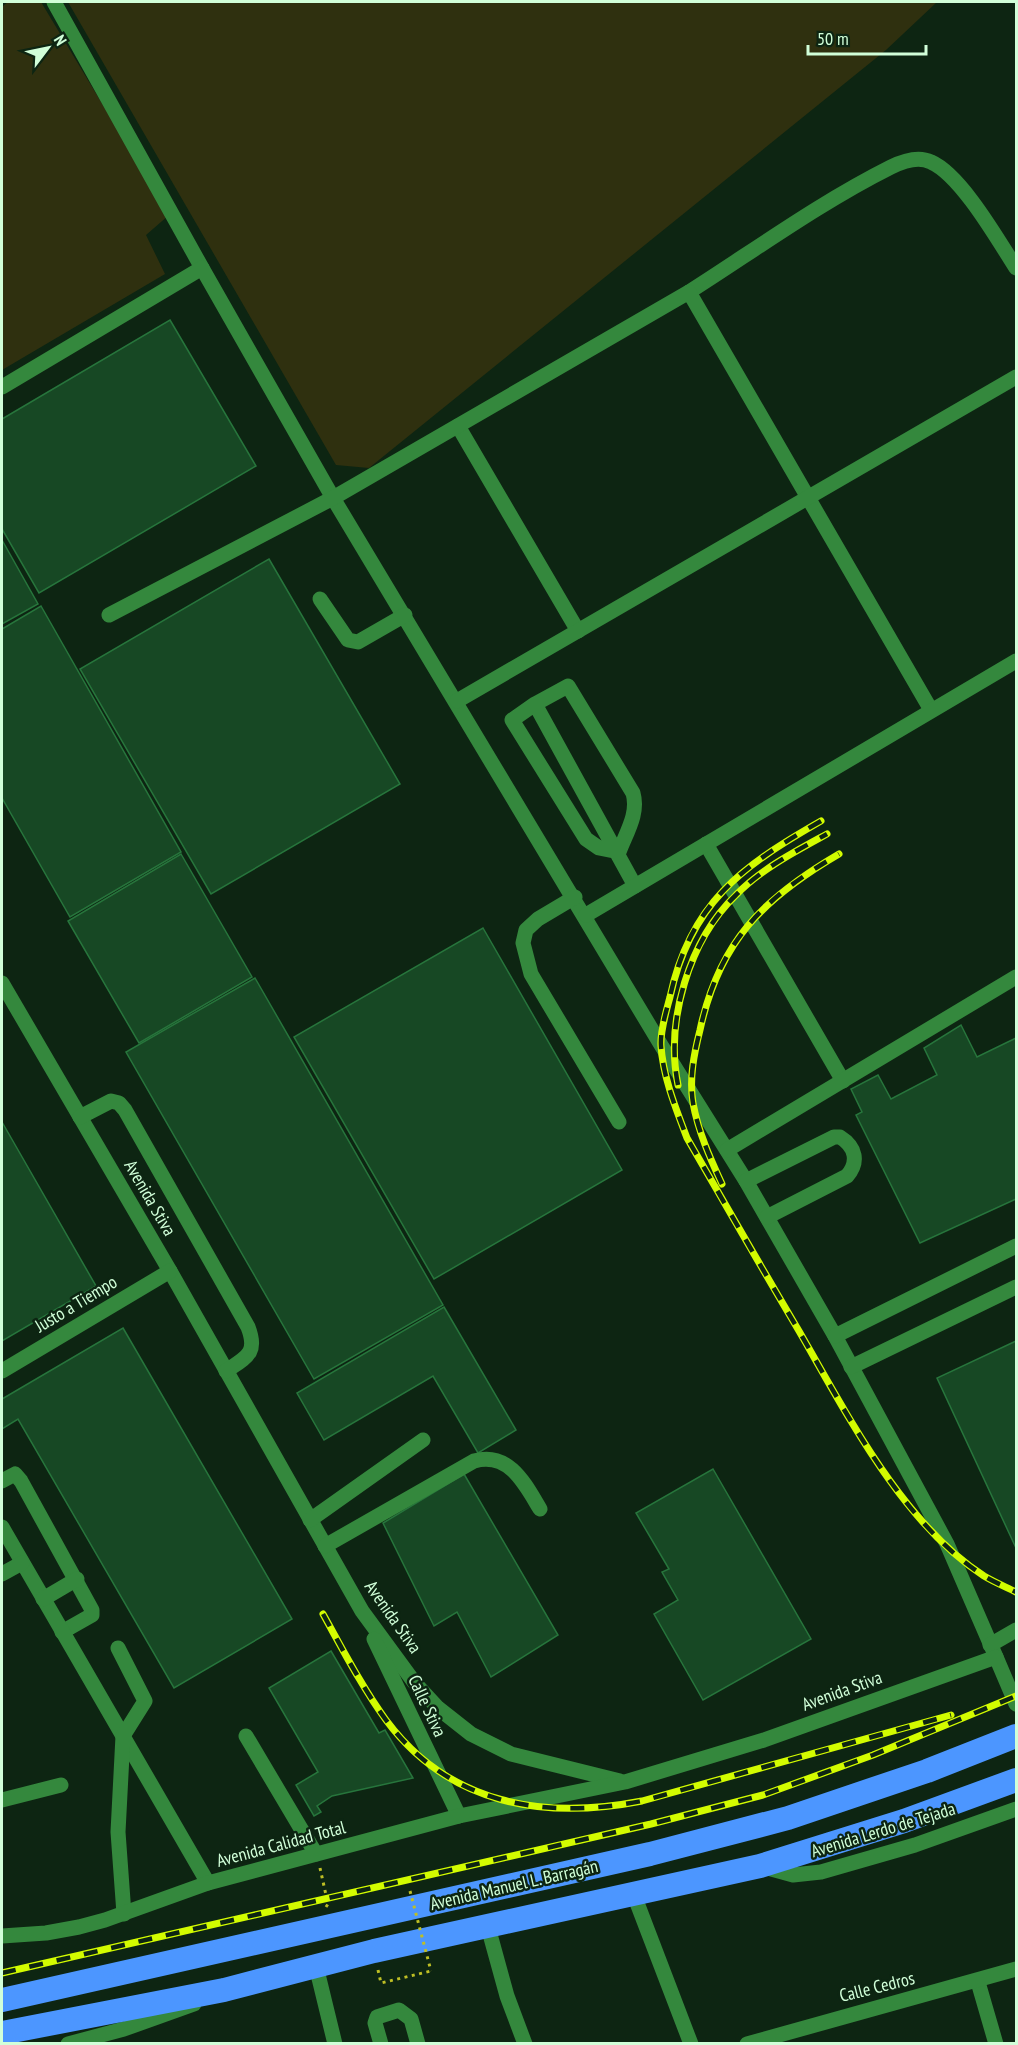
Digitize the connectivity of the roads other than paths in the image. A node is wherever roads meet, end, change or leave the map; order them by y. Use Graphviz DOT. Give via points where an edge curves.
graph roads {
  1 [pos="54,2"];
  2 [pos="201,268"];
  3 [pos="1017,268"];
  4 [pos="689,292"];
  5 [pos="1017,377"];
  6 [pos="2,387"];
  7 [pos="458,426"];
  8 [pos="807,497"];
  9 [pos="333,498"];
  10 [pos="320,599"];
  11 [pos="109,615"];
  12 [pos="405,615"];
  13 [pos="578,631"];
  14 [pos="1017,660"];
  15 [pos="457,701"];
  16 [pos="535,704"];
  17 [pos="931,710"];
  18 [pos="705,844"];
  19 [pos="619,852"];
  20 [pos="635,886"];
  21 [pos="574,897"];
  22 [pos="586,915"];
  23 [pos="1017,977"];
  24 [pos="2,982"];
  25 [pos="843,1081"];
  26 [pos="80,1117"];
  27 [pos="619,1122"];
  28 [pos="727,1150"];
  29 [pos="746,1180"];
  30 [pos="767,1217"];
  31 [pos="1017,1246"];
  32 [pos="170,1271"];
  33 [pos="1017,1287"];
  34 [pos="835,1336"];
  35 [pos="851,1366"];
  36 [pos="2,1371"];
  37 [pos="226,1371"];
  38 [pos="423,1440"];
  39 [pos="2,1481"];
  40 [pos="540,1509"];
  41 [pos="310,1520"];
  42 [pos="2,1527"];
  43 [pos="325,1546"];
  44 [pos="22,1563"];
  45 [pos="2,1574"];
  46 [pos="77,1579"];
  47 [pos="43,1599"];
  48 [pos="362,1611"];
  49 [pos="1017,1630"];
  50 [pos="62,1632"];
  51 [pos="118,1648"];
  52 [pos="993,1651"];
  53 [pos="1017,1704"];
  54 [pos="1017,1736"];
  55 [pos="123,1737"];
  56 [pos="246,1737"];
  57 [pos="1017,1780"];
  58 [pos="625,1782"];
  59 [pos="61,1785"];
  60 [pos="2,1800"];
  61 [pos="1017,1809"];
  62 [pos="459,1816"];
  63 [pos="316,1854"];
  64 [pos="760,1866"];
  65 [pos="208,1883"];
  66 [pos="634,1895"];
  67 [pos="124,1914"];
  68 [pos="488,1927"];
  69 [pos="2,1936"];
  70 [pos="316,1966"];
  71 [pos="1017,1969"];
  72 [pos="978,1982"];
  73 [pos="224,1990"];
  74 [pos="2,2000"];
  75 [pos="2,2033"];
  76 [pos="125,2036"];
  77 [pos="68,2043"];
  78 [pos="335,2043"];
  79 [pos="381,2043"];
  80 [pos="418,2043"];
  81 [pos="525,2043"];
  82 [pos="691,2043"];
  83 [pos="747,2043"];
  84 [pos="996,2043"];
  1 -- 2 [label="street"];
  2 -- 6 [label="street"];
  2 -- 9 [label="street"];
  3 -- 4 [label="street" via="951,177 929,160 914,160 893,166 823,206"];
  4 -- 7 [label="street"];
  4 -- 8 [label="street"];
  5 -- 8 [label="street"];
  7 -- 9 [label="street"];
  7 -- 13 [label="street"];
  8 -- 13 [label="street"];
  8 -- 17 [label="street"];
  9 -- 11 [label="street"];
  9 -- 12 [label="street"];
  10 -- 12 [label="street" via="348,640 358,642"];
  12 -- 15 [label="street"];
  13 -- 15 [label="street"];
  14 -- 17 [label="street"];
  15 -- 21 [label="street"];
  16 -- 19 [label="street"];
  16 -- 19 [label="street" via="512,720 586,839 599,848"];
  16 -- 19 [label="street" via="568,686 633,793 635,813"];
  17 -- 18 [label="street"];
  18 -- 20 [label="street"];
  18 -- 25 [label="street"];
  19 -- 20 [label="street"];
  20 -- 22 [label="street"];
  21 -- 22 [label="street"];
  21 -- 27 [label="street" via="526,930 524,953 544,999"];
  22 -- 28 [label="street"];
  23 -- 25 [label="street"];
  24 -- 26 [label="street, Avenida Stiva"];
  25 -- 28 [label="street"];
  26 -- 32 [label="street, Avenida Stiva"];
  26 -- 37 [label="street" via="111,1101 125,1110 248,1327 251,1352"];
  28 -- 29 [label="street"];
  29 -- 30 [label="street"];
  29 -- 30 [label="street" via="834,1137 840,1137 852,1148 856,1158 847,1176"];
  30 -- 34 [label="street"];
  31 -- 34 [label="street"];
  32 -- 36 [label="street, Justo a Tiempo"];
  32 -- 37 [label="street, Avenida Stiva"];
  33 -- 35 [label="street"];
  34 -- 35 [label="street"];
  35 -- 52 [label="street" via="946,1544"];
  37 -- 41 [label="street, Avenida Stiva"];
  38 -- 41 [label="street"];
  39 -- 46 [label="street" via="15,1474 21,1481"];
  40 -- 43 [label="street" via="512,1469 495,1458 486,1458 474,1461"];
  41 -- 43 [label="street, Avenida Stiva"];
  42 -- 44 [label="street, Avenida Calidad Total"];
  43 -- 48 [label="street, Avenida Stiva"];
  44 -- 45 [label="street"];
  44 -- 47 [label="street, Avenida Calidad Total"];
  46 -- 47 [label="street"];
  46 -- 50 [label="street" via="92,1615"];
  47 -- 50 [label="street, Avenida Calidad Total"];
  48 -- 58 [label="street, Avenida Stiva" via="414,1682 438,1708 471,1734 511,1754"];
  48 -- 62 [label="street, Calle Stiva"];
  49 -- 52 [label="street, Avenida Stiva"];
  50 -- 55 [label="street, Avenida Calidad Total"];
  51 -- 55 [label="street" via="145,1701"];
  52 -- 53 [label="street"];
  52 -- 58 [label="street, Avenida Stiva" via="764,1740"];
  54 -- 74 [label="highway, Avenida Manuel L. Barragán" via="927,1771 765,1824"];
  55 -- 65 [label="street, Avenida Calidad Total"];
  55 -- 67 [label="street" via="118,1832"];
  56 -- 63 [label="street"];
  57 -- 64 [label="highway, Avenida Manuel L. Barragán" via="904,1821"];
  58 -- 62 [label="street, Avenida Calidad Total"];
  59 -- 60 [label="street"];
  61 -- 64 [label="street, Avenida Lerdo de Tejada" via="915,1845 821,1872 793,1875"];
  62 -- 63 [label="street, Avenida Calidad Total"];
  63 -- 65 [label="street, Avenida Calidad Total"];
  64 -- 66 [label="highway, Avenida Manuel L. Barragán"];
  65 -- 67 [label="street"];
  66 -- 68 [label="highway, Avenida Manuel L. Barragán"];
  66 -- 82 [label="street"];
  67 -- 69 [label="street" via="46,1933"];
  68 -- 70 [label="highway, Avenida Manuel L. Barragán"];
  68 -- 81 [label="street"];
  70 -- 73 [label="highway, Avenida Manuel L. Barragán"];
  70 -- 78 [label="street"];
  71 -- 72 [label="street, Calle Cedros"];
  72 -- 83 [label="street, Calle Cedros"];
  72 -- 84 [label="street"];
  73 -- 75 [label="highway, Avenida Manuel L. Barragán"];
  73 -- 76 [label="street"];
  76 -- 77 [label="street"];
  79 -- 80 [label="street" via="377,2017 399,2010 411,2019"];
}
